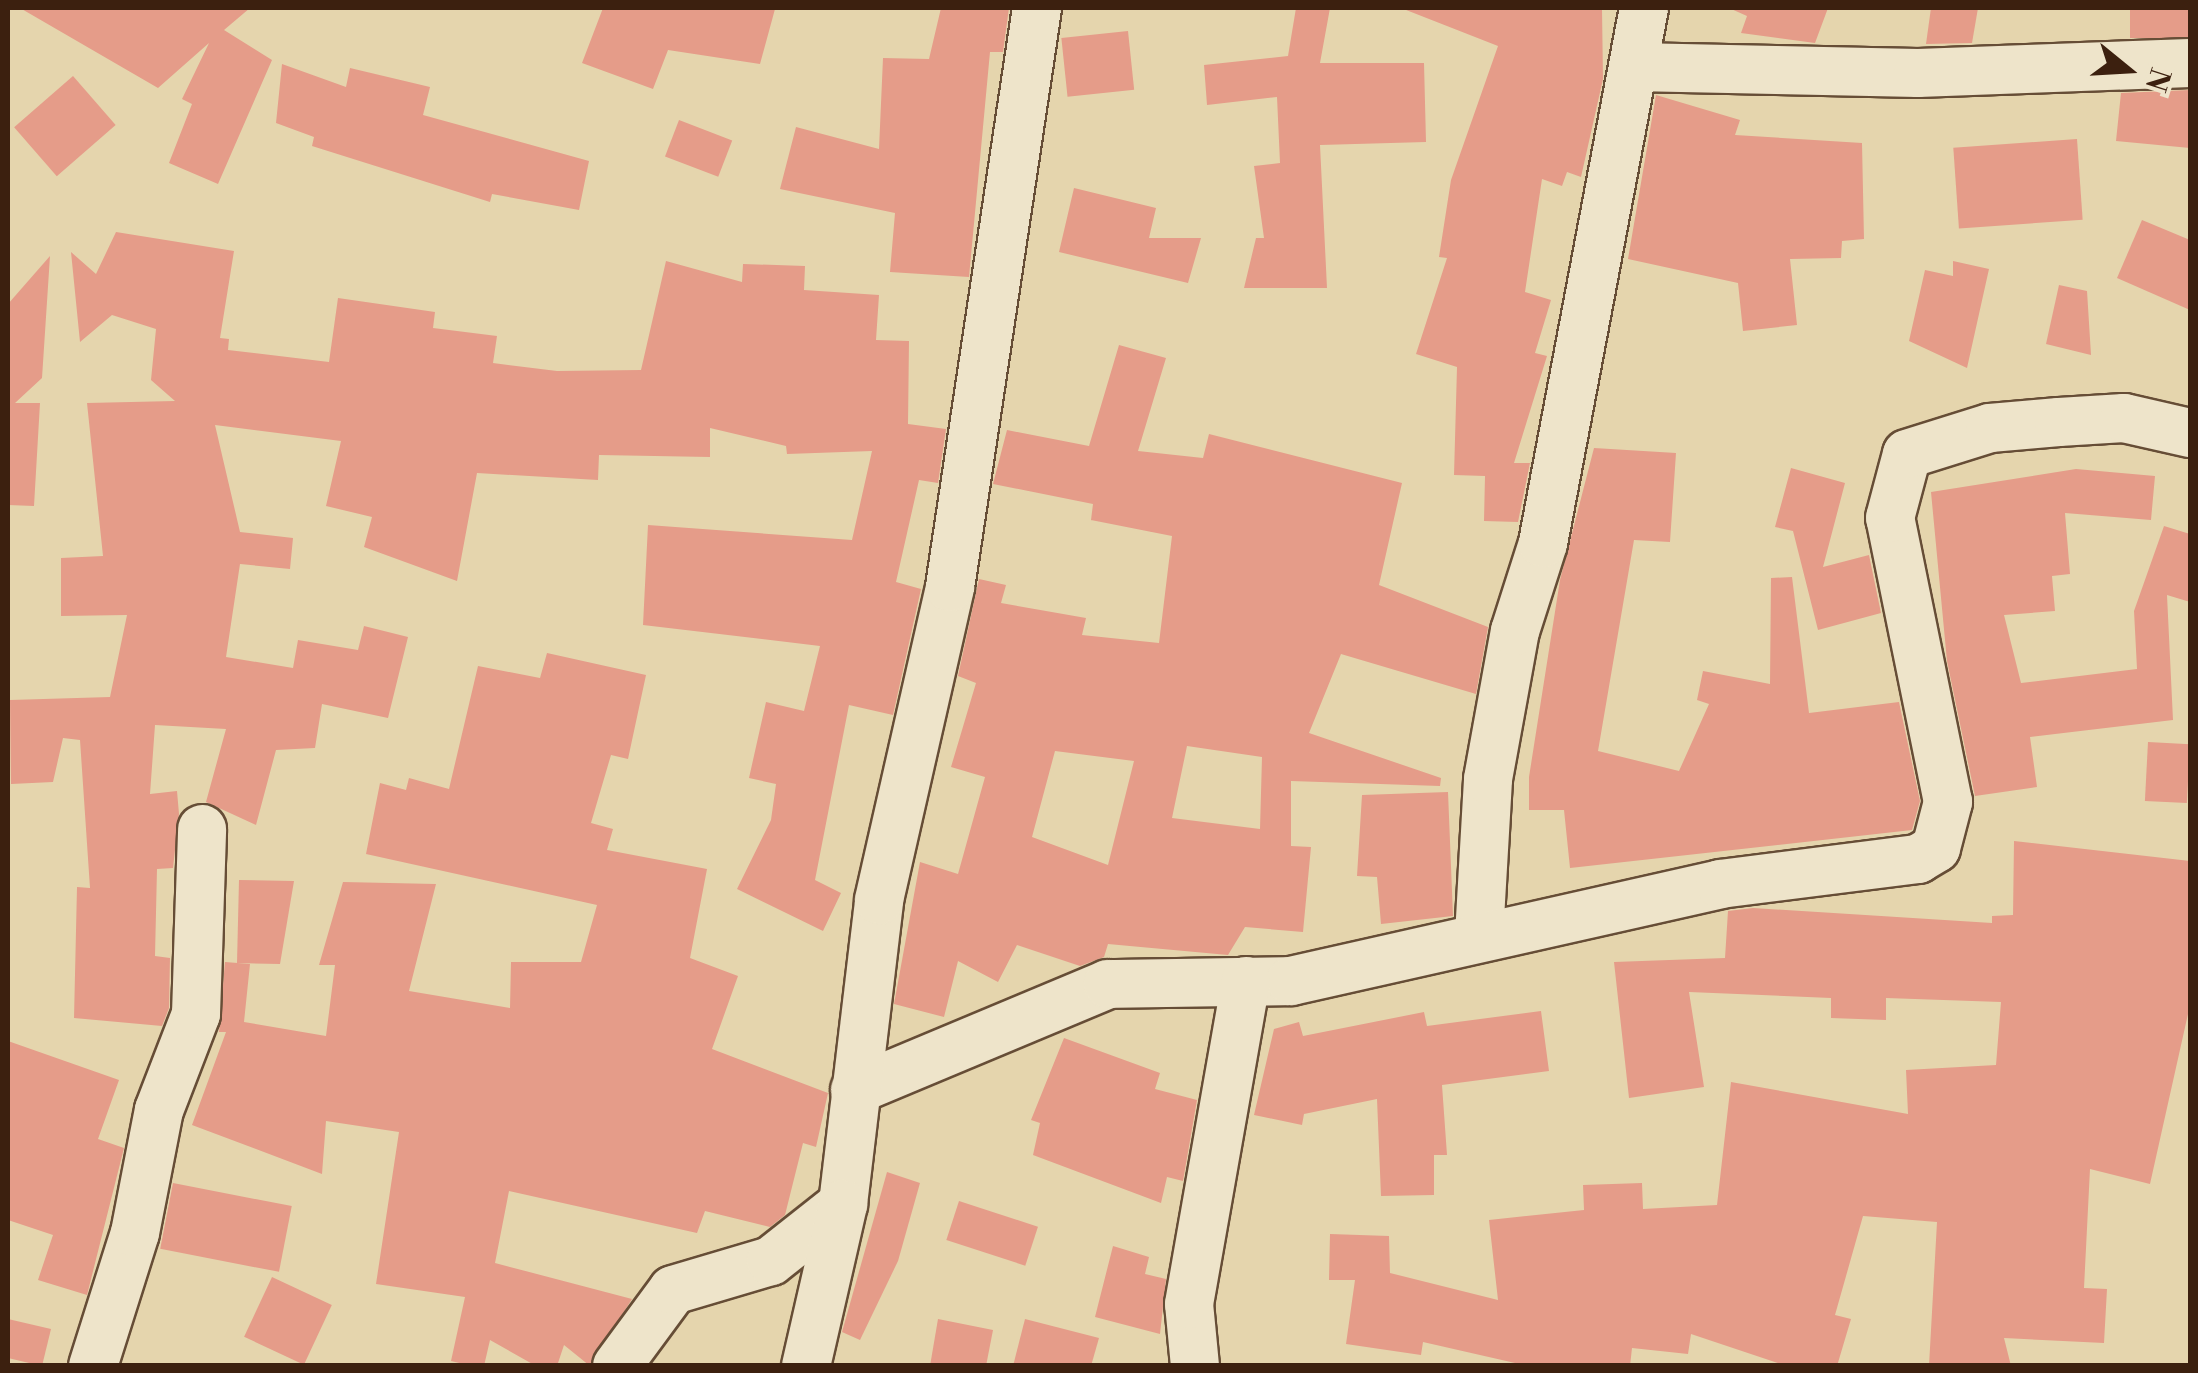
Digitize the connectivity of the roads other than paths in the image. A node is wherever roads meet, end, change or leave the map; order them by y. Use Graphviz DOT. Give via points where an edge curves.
graph roads {
  1 [pos="1038,8"];
  2 [pos="1644,8"];
  3 [pos="2190,63"];
  4 [pos="1634,67"];
  5 [pos="2190,433"];
  6 [pos="202,829"];
  7 [pos="1479,936"];
  8 [pos="1246,981"];
  9 [pos="855,1090"];
  10 [pos="843,1204"];
  11 [pos="93,1366"];
  12 [pos="617,1366"];
  13 [pos="806,1366"];
  14 [pos="1196,1366"];
  1 -- 9 [label="street" via="950,586 879,900"];
  2 -- 4 [label="street"];
  3 -- 4 [label="street" via="1918,73"];
  4 -- 7 [label="street" via="1488,779"];
  5 -- 7 [label="street" via="2124,418 2059,422 1990,428 1907,454 1890,518 1948,802 1936,848 1918,859 1720,884"];
  6 -- 11 [label="street" via="196,1014 159,1110 136,1233"];
  7 -- 8 [label="street" via="1393,962"];
  8 -- 9 [label="street" via="1108,984"];
  8 -- 14 [label="street" via="1189,1304"];
  9 -- 10 [label="street"];
  10 -- 12 [label="street" via="771,1261 673,1290"];
  10 -- 13 [label="street"];
}
